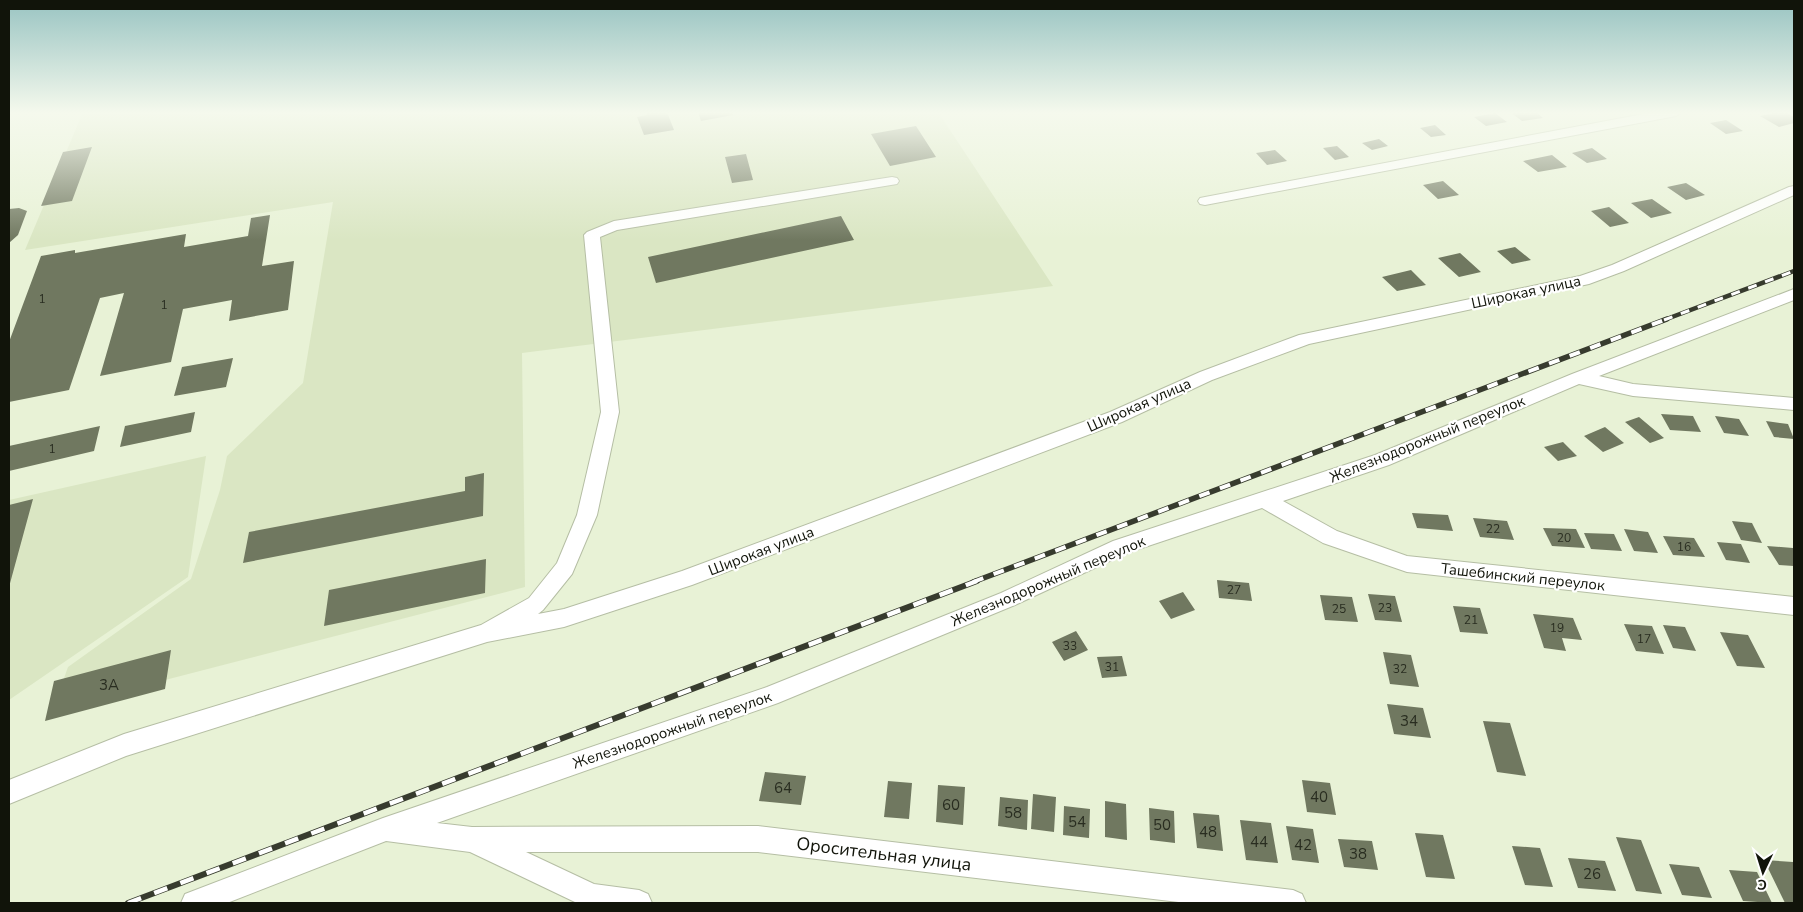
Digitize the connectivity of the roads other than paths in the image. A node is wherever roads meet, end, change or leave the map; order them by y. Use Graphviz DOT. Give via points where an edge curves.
graph roads {
  1 [pos="1453,155"];
  2 [pos="892,181"];
  3 [pos="1794,190"];
  4 [pos="1205,202"];
  5 [pos="1794,294"];
  6 [pos="1578,378"];
  7 [pos="1794,404"];
  8 [pos="1265,500"];
  9 [pos="1794,606"];
  10 [pos="487,633"];
  11 [pos="9,792"];
  12 [pos="383,830"];
  13 [pos="472,840"];
  14 [pos="194,903"];
  15 [pos="639,903"];
  16 [pos="1293,903"];
  1 -- 4 [label="street"];
  2 -- 10 [label="street" via="614,226 592,235 610,412 587,515 565,568 536,604"];
  3 -- 10 [label="street, Широкая улица" via="1618,268 1583,280 1306,339 1206,376 1116,418 685,579 564,618"];
  5 -- 6 [label="street, Железнодорожный переулок"];
  6 -- 7 [label="street" via="1633,390"];
  6 -- 8 [label="street, Железнодорожный переулок" via="1382,460"];
  8 -- 9 [label="street, Ташебинский переулок" via="1330,537 1407,564"];
  8 -- 12 [label="street, Железнодорожный переулок" via="1120,548 1008,599 770,696"];
  10 -- 11 [label="street" via="124,745"];
  12 -- 13 [label="street, Оросительная улица"];
  12 -- 14 [label="street, Оросительная улица"];
  13 -- 15 [label="street, Оросительная улица" via="592,897"];
  13 -- 16 [label="street, Оросительная улица" via="758,839"];
}
